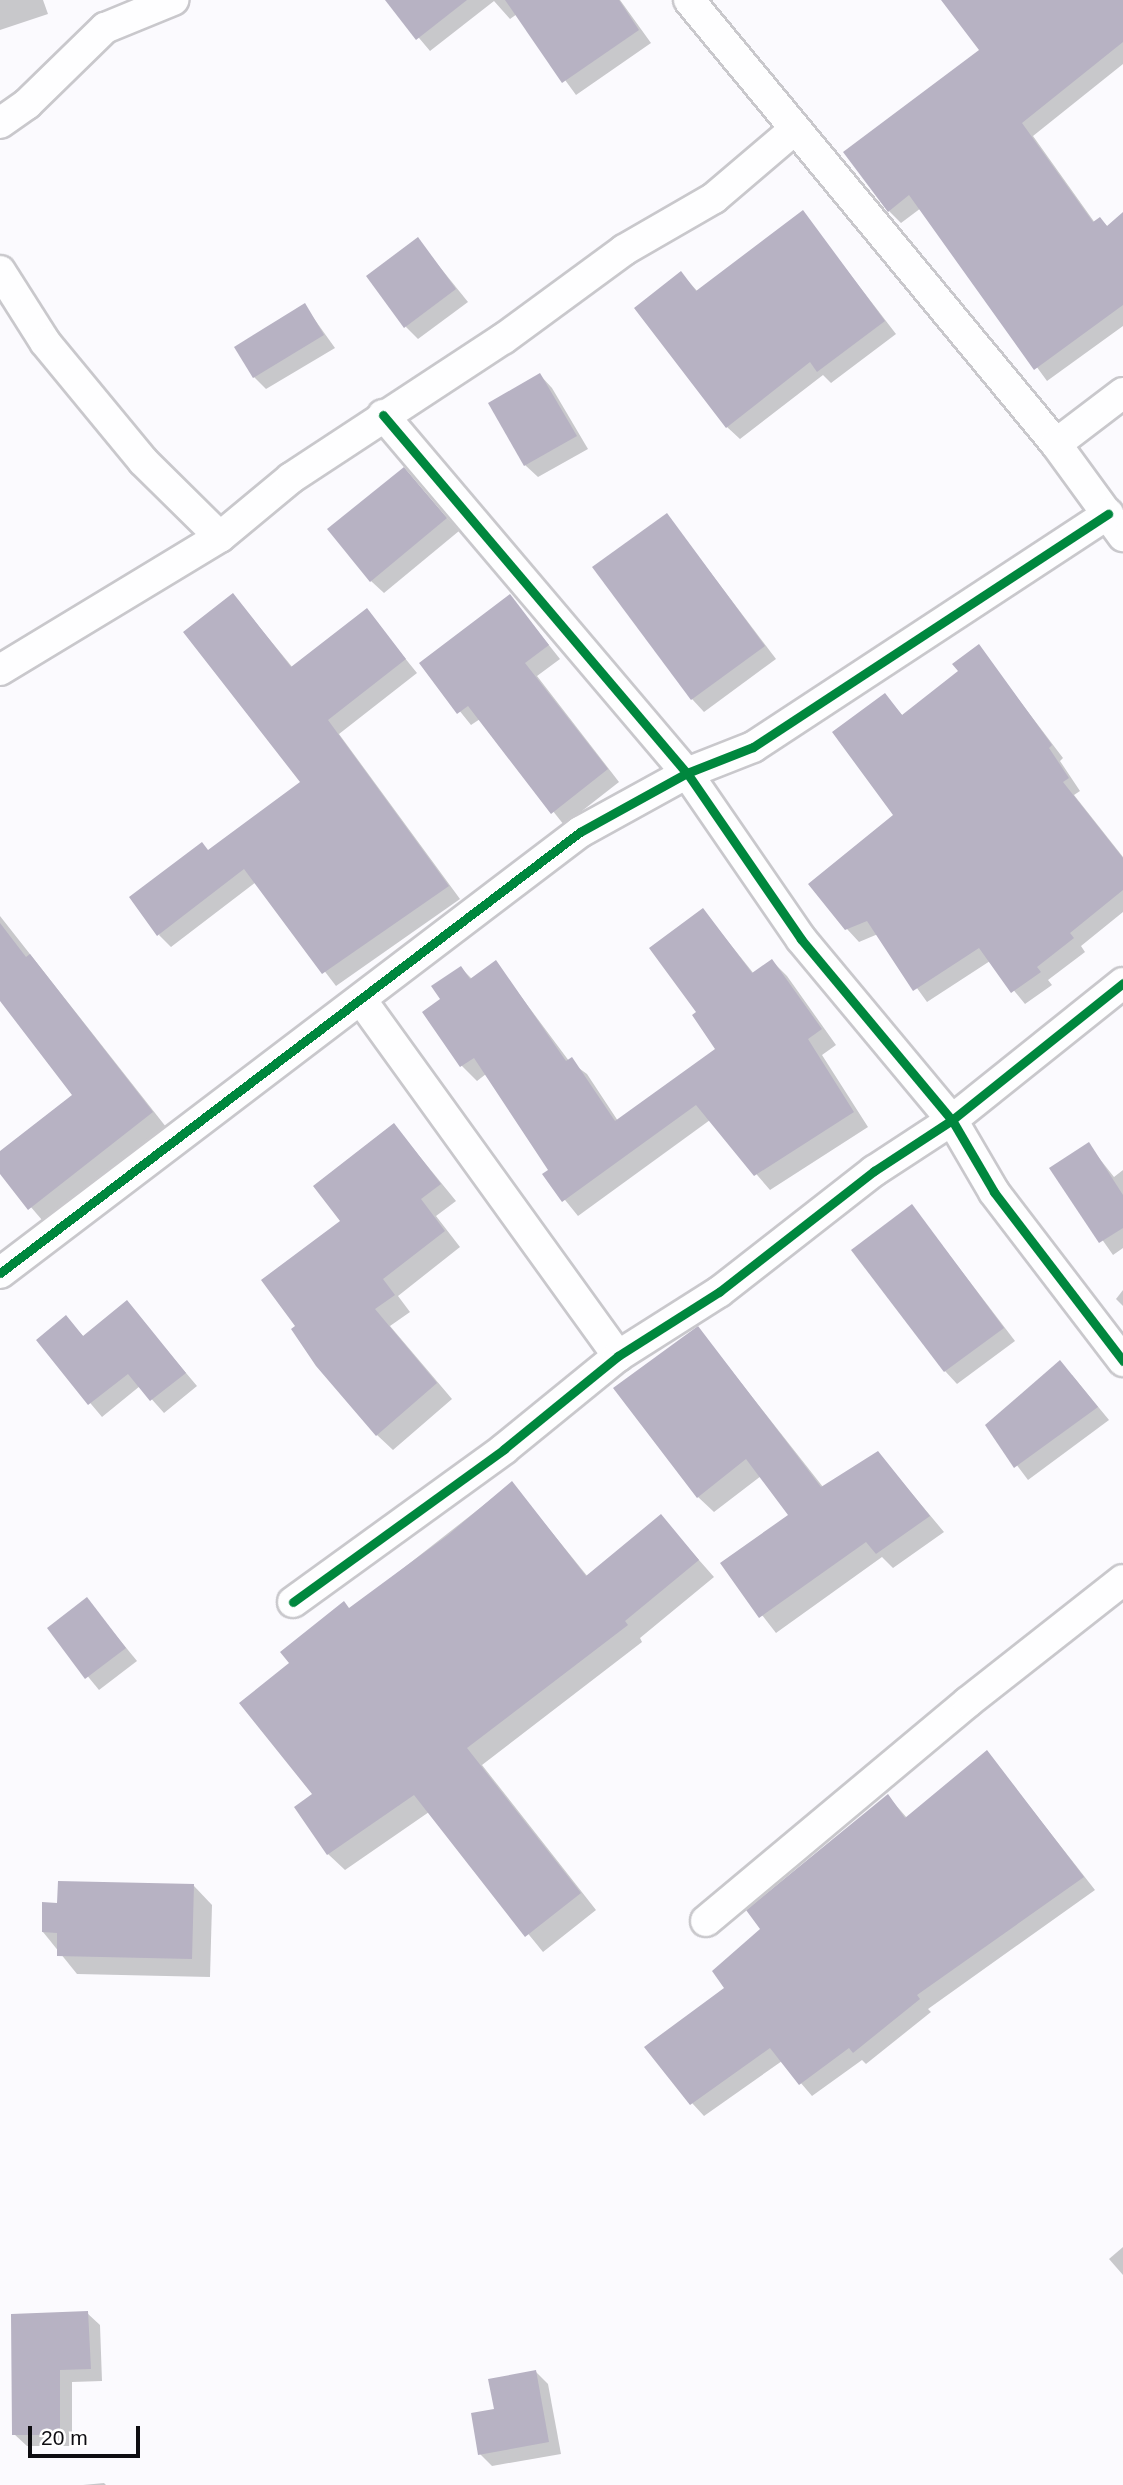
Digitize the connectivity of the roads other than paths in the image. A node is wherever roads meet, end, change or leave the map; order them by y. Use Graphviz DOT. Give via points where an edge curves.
graph roads {
  1 [pos="173,0"];
  2 [pos="689,0"];
  3 [pos="0,123"];
  4 [pos="794,130"];
  5 [pos="0,271"];
  6 [pos="1123,393"];
  7 [pos="383,415"];
  8 [pos="1056,444"];
  9 [pos="1115,525"];
  10 [pos="220,537"];
  11 [pos="0,670"];
  12 [pos="687,773"];
  13 [pos="1123,983"];
  14 [pos="362,1001"];
  15 [pos="952,1121"];
  16 [pos="0,1273"];
  17 [pos="618,1356"];
  18 [pos="1123,1361"];
  19 [pos="1123,1580"];
  20 [pos="293,1602"];
  21 [pos="706,1921"];
  1 -- 3 [label="street" via="105,28 27,104"];
  2 -- 4 [label="street"];
  4 -- 7 [label="street" via="714,198 624,250 503,339"];
  4 -- 8 [label="street"];
  5 -- 10 [label="street" via="45,342 143,461"];
  6 -- 8 [label="street"];
  7 -- 10 [label="street" via="291,478"];
  7 -- 12 [label="street"];
  8 -- 9 [label="street"];
  9 -- 12 [label="street" via="753,747"];
  10 -- 11 [label="street"];
  12 -- 14 [label="street" via="580,832"];
  12 -- 15 [label="street" via="801,939"];
  13 -- 15 [label="street"];
  14 -- 16 [label="street"];
  14 -- 17 [label="street"];
  15 -- 17 [label="street" via="874,1171 719,1292"];
  15 -- 18 [label="street" via="994,1192"];
  17 -- 20 [label="street" via="504,1449"];
  19 -- 21 [label="street" via="968,1702"];
}
